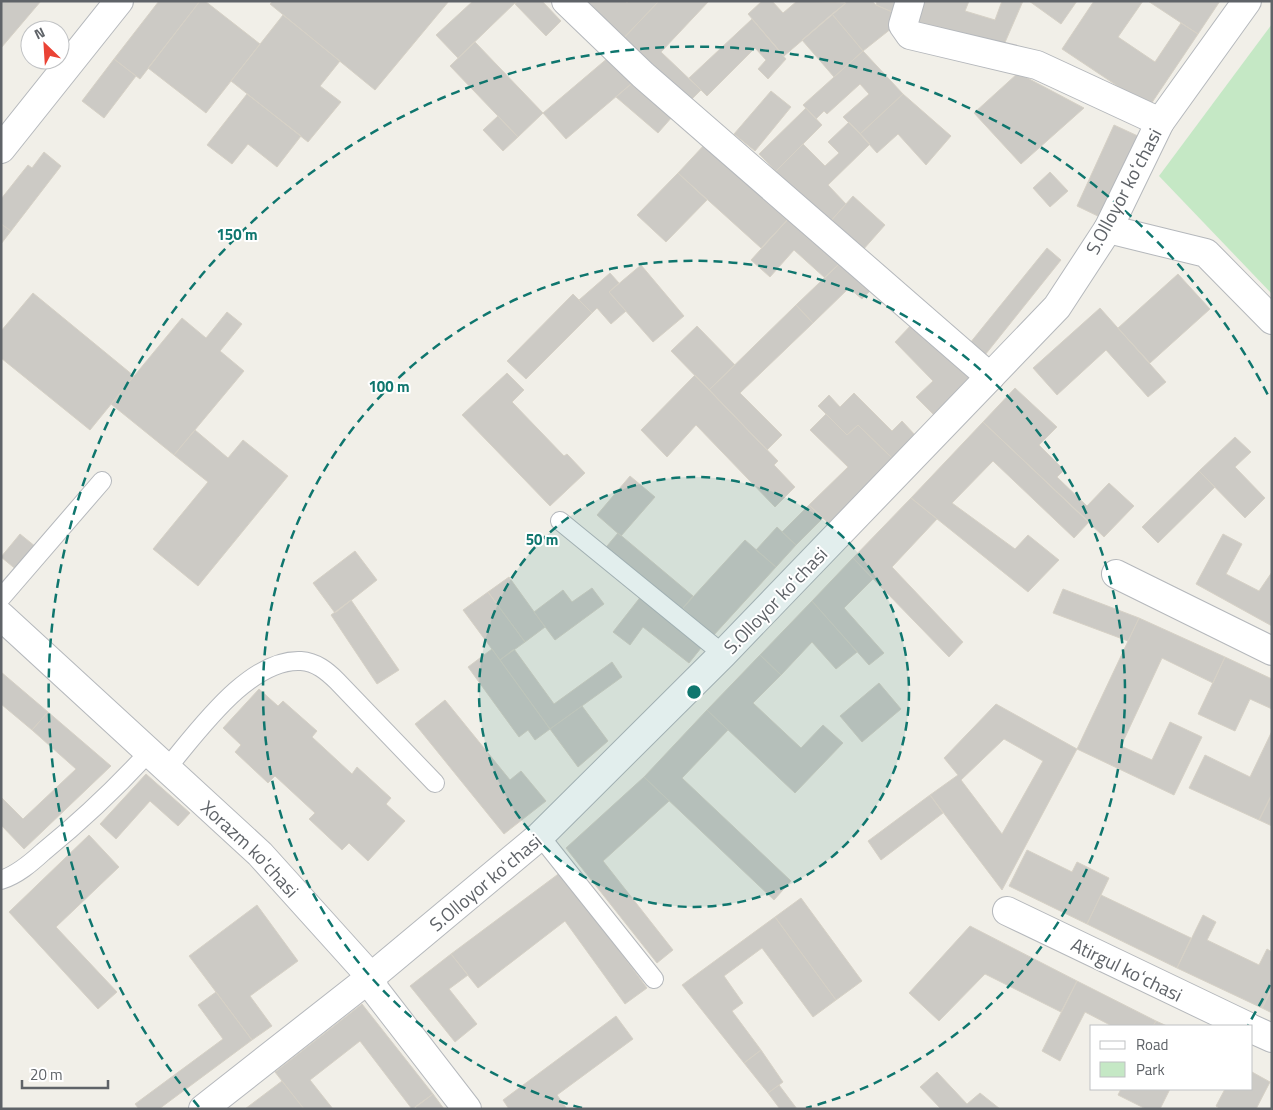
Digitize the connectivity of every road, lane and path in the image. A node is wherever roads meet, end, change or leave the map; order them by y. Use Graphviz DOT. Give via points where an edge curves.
graph roads {
  1 [pos="119,1"];
  2 [pos="566,1"];
  3 [pos="910,1"];
  4 [pos="1247,1"];
  5 [pos="1160,122"];
  6 [pos="1,149"];
  7 [pos="1108,229"];
  8 [pos="1272,320"];
  9 [pos="990,377"];
  10 [pos="102,481"];
  11 [pos="560,521"];
  12 [pos="1116,574"];
  13 [pos="1,598"];
  14 [pos="1,616"];
  15 [pos="1272,650"];
  16 [pos="723,654"];
  17 [pos="158,760"];
  18 [pos="434,784"];
  19 [pos="540,836"];
  20 [pos="1,880"];
  21 [pos="1007,911"];
  22 [pos="371,977"];
  23 [pos="654,980"];
  24 [pos="1245,1025"];
  25 [pos="1253,1029"];
  26 [pos="1272,1038"];
  27 [pos="203,1109"];
  28 [pos="466,1109"];
  1 -- 6 [label="street"];
  2 -- 9 [label="street" via="643,75"];
  3 -- 5 [label="street" via="903,24 910,35 1037,65"];
  4 -- 5 [label="street, S.Olloyor koʻchasi"];
  5 -- 7 [label="street, S.Olloyor koʻchasi"];
  7 -- 8 [label="street" via="1206,253"];
  7 -- 9 [label="street, S.Olloyor koʻchasi" via="1057,307"];
  9 -- 16 [label="street, S.Olloyor koʻchasi"];
  10 -- 13 [label="lane"];
  11 -- 16 [label="lane"];
  12 -- 15 [label="street"];
  14 -- 17 [label="street, Xorazm ko'chasi"];
  16 -- 19 [label="street, S.Olloyor koʻchasi"];
  17 -- 18 [label="lane" via="226,698 270,667 301,661 322,667"];
  17 -- 20 [label="lane" via="108,796 24,868"];
  17 -- 22 [label="street, Xorazm ko'chasi" via="260,854"];
  19 -- 22 [label="street, S.Olloyor koʻchasi"];
  19 -- 23 [label="lane"];
  21 -- 24 [label="street, Atirgul koʻchasi"];
  22 -- 27 [label="street, S.Olloyor koʻchasi"];
  22 -- 28 [label="street, Xorazm ko'chasi" via="375,990"];
  25 -- 26 [label="street"];
}
